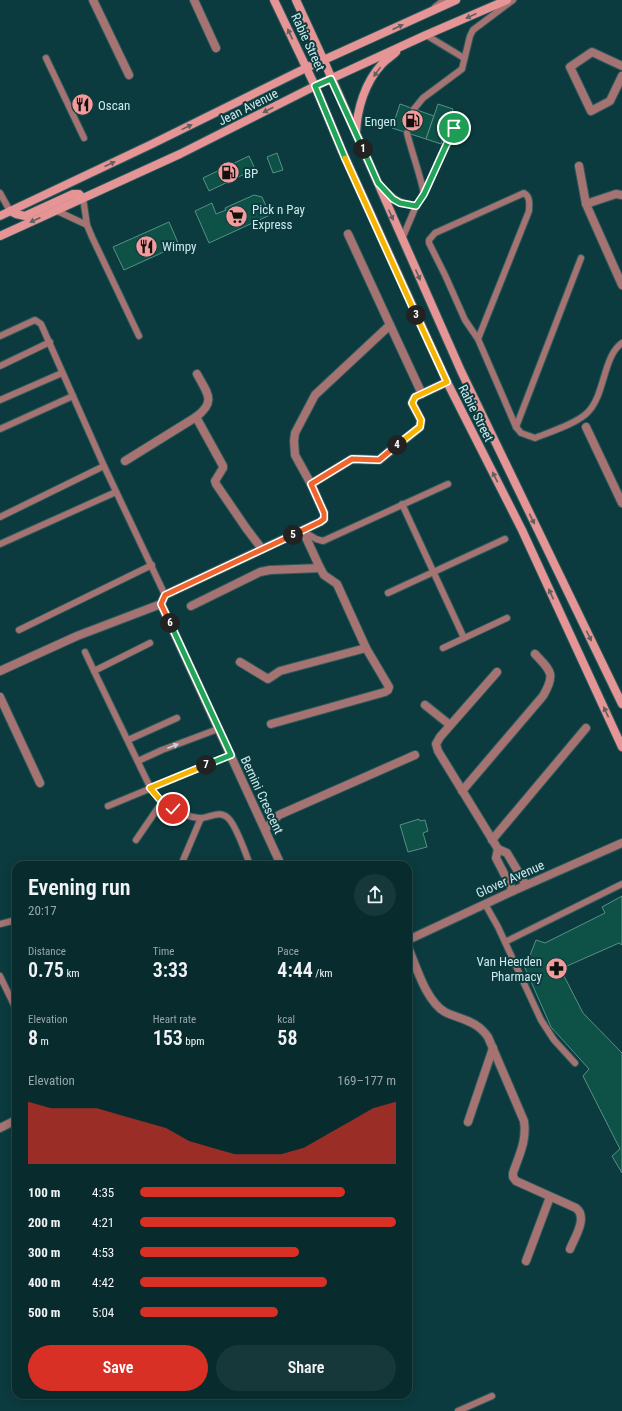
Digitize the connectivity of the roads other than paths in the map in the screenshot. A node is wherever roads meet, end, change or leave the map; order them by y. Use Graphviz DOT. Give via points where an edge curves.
graph roads {
  1 [pos="93,0"];
  2 [pos="194,0"];
  3 [pos="274,0"];
  4 [pos="296,0"];
  5 [pos="444,0"];
  6 [pos="456,0"];
  7 [pos="507,0"];
  8 [pos="513,0"];
  9 [pos="431,11"];
  10 [pos="426,35"];
  11 [pos="405,45"];
  12 [pos="216,48"];
  13 [pos="46,58"];
  14 [pos="464,58"];
  15 [pos="324,61"];
  16 [pos="622,66"];
  17 [pos="306,68"];
  18 [pos="129,75"];
  19 [pos="622,76"];
  20 [pos="331,79"];
  21 [pos="315,86"];
  22 [pos="414,109"];
  23 [pos="464,128"];
  24 [pos="407,133"];
  25 [pos="356,134"];
  26 [pos="84,138"];
  27 [pos="580,166"];
  28 [pos="378,183"];
  29 [pos="0,193"];
  30 [pos="424,194"];
  31 [pos="622,195"];
  32 [pos="83,198"];
  33 [pos="586,204"];
  34 [pos="416,206"];
  35 [pos="55,210"];
  36 [pos="10,211"];
  37 [pos="0,216"];
  38 [pos="87,225"];
  39 [pos="348,234"];
  40 [pos="0,236"];
  41 [pos="402,239"];
  42 [pos="581,258"];
  43 [pos="622,285"];
  44 [pos="390,325"];
  45 [pos="0,336"];
  46 [pos="139,336"];
  47 [pos="478,339"];
  48 [pos="50,342"];
  49 [pos="622,343"];
  50 [pos="0,366"];
  51 [pos="62,372"];
  52 [pos="197,374"];
  53 [pos="447,382"];
  54 [pos="422,394"];
  55 [pos="73,396"];
  56 [pos="0,400"];
  57 [pos="196,417"];
  58 [pos="516,427"];
  59 [pos="586,427"];
  60 [pos="0,429"];
  61 [pos="125,461"];
  62 [pos="104,466"];
  63 [pos="311,484"];
  64 [pos="448,484"];
  65 [pos="116,492"];
  66 [pos="622,502"];
  67 [pos="402,504"];
  68 [pos="0,517"];
  69 [pos="304,531"];
  70 [pos="505,539"];
  71 [pos="0,544"];
  72 [pos="262,549"];
  73 [pos="152,565"];
  74 [pos="320,568"];
  75 [pos="434,572"];
  76 [pos="388,592"];
  77 [pos="165,595"];
  78 [pos="161,604"];
  79 [pos="191,606"];
  80 [pos="507,618"];
  81 [pos="19,630"];
  82 [pos="464,638"];
  83 [pos="150,643"];
  84 [pos="366,648"];
  85 [pos="443,648"];
  86 [pos="85,652"];
  87 [pos="535,654"];
  88 [pos="240,662"];
  89 [pos="0,671"];
  90 [pos="94,671"];
  91 [pos="497,672"];
  92 [pos="0,697"];
  93 [pos="622,704"];
  94 [pos="425,705"];
  95 [pos="177,718"];
  96 [pos="271,724"];
  97 [pos="450,725"];
  98 [pos="586,728"];
  99 [pos="218,729"];
  100 [pos="128,740"];
  101 [pos="622,748"];
  102 [pos="231,755"];
  103 [pos="415,755"];
  104 [pos="138,761"];
  105 [pos="40,784"];
  106 [pos="150,788"];
  107 [pos="462,791"];
  108 [pos="162,802"];
  109 [pos="108,806"];
  110 [pos="201,818"];
  111 [pos="265,829"];
  112 [pos="136,840"];
  113 [pos="492,840"];
  114 [pos="622,843"];
  115 [pos="498,848"];
  116 [pos="183,861"];
  117 [pos="248,861"];
  118 [pos="279,861"];
  119 [pos="622,884"];
  120 [pos="526,885"];
  121 [pos="513,891"];
  122 [pos="485,904"];
  123 [pos="12,920"];
  124 [pos="0,924"];
  125 [pos="412,938"];
  126 [pos="505,942"];
  127 [pos="412,956"];
  128 [pos="0,976"];
  129 [pos="12,1001"];
  130 [pos="493,1048"];
  131 [pos="575,1063"];
  132 [pos="12,1122"];
  133 [pos="468,1122"];
  134 [pos="0,1128"];
  135 [pos="550,1197"];
  136 [pos="570,1249"];
  137 [pos="526,1261"];
  138 [pos="492,1396"];
  139 [pos="470,1409"];
  140 [pos="458,1411"];
  1 -- 18 [label="street"];
  2 -- 12 [label="street"];
  17 -- 3 [label="main road, Rabie Street, one-way"];
  4 -- 15 [label="main road, Rabie Street"];
  5 -- 9 [label="lane"];
  6 -- 9 [label="main road, Jean Avenue"];
  7 -- 10 [label="main road, Jean Avenue, one-way"];
  8 -- 14 [label="lane" via="473,30"];
  15 -- 9 [label="main road, Jean Avenue, one-way"];
  10 -- 11 [label="main road, Jean Avenue"];
  10 -- 14 [label="lane"];
  11 -- 20 [label="main road, Jean Avenue"];
  11 -- 25 [label="main road, one-way" via="382,64 367,86 357,116"];
  13 -- 26 [label="lane"];
  14 -- 22 [label="lane" via="462,69 423,98"];
  15 -- 17 [label="main road, Jean Avenue"];
  15 -- 20 [label="main road, Rabie Street"];
  16 -- 19 [label="street" via="592,52 570,67 591,111 610,101"];
  17 -- 21 [label="main road, Rabie Street"];
  36 -- 17 [label="main road, Jean Avenue, one-way"];
  20 -- 21 [label="main road, Jean Avenue"];
  20 -- 25 [label="main road, Rabie Street"];
  21 -- 32 [label="main road, Jean Avenue, one-way" via="180,154"];
  21 -- 53 [label="main road, Rabie Street"];
  23 -- 30 [label="lane" via="454,128"];
  24 -- 30 [label="lane"];
  25 -- 28 [label="main road, Rabie Street"];
  27 -- 33 [label="street"];
  28 -- 34 [label="lane" via="393,199"];
  28 -- 41 [label="main road, Rabie Street, one-way"];
  29 -- 36 [label="lane"];
  30 -- 34 [label="lane"];
  31 -- 33 [label="street" via="616,194"];
  32 -- 35 [label="main road, Jean Avenue"];
  32 -- 36 [label="main road" via="79,194 73,194 25,216"];
  32 -- 38 [label="lane"];
  33 -- 43 [label="street"];
  34 -- 41 [label="lane"];
  35 -- 38 [label="lane"];
  35 -- 40 [label="main road, Jean Avenue, one-way"];
  36 -- 37 [label="main road, Jean Avenue"];
  38 -- 46 [label="lane"];
  39 -- 44 [label="street"];
  41 -- 93 [label="main road, Rabie Street, one-way" via="461,371"];
  42 -- 58 [label="lane"];
  44 -- 54 [label="street"];
  44 -- 63 [label="street" via="315,395 295,433 295,455"];
  45 -- 48 [label="lane" via="34,320 41,324"];
  47 -- 47 [label="lane" via="466,320 429,240 435,234 524,193 530,202 529,211"];
  47 -- 58 [label="lane"];
  48 -- 50 [label="lane"];
  48 -- 51 [label="lane"];
  49 -- 58 [label="lane" via="609,362 594,405 588,413 536,438 521,433"];
  51 -- 55 [label="lane"];
  51 -- 56 [label="lane"];
  52 -- 57 [label="street" via="209,398 202,412"];
  53 -- 54 [label="street"];
  101 -- 53 [label="main road, Rabie Street, one-way" via="522,530"];
  54 -- 63 [label="street" via="415,397 412,403 421,420 420,427 379,460 352,459"];
  55 -- 60 [label="lane"];
  55 -- 62 [label="lane"];
  57 -- 61 [label="street"];
  57 -- 72 [label="street" via="223,466 215,481 216,484"];
  59 -- 66 [label="street"];
  62 -- 65 [label="lane"];
  62 -- 68 [label="lane"];
  63 -- 69 [label="street" via="324,513 324,519"];
  64 -- 67 [label="lane"];
  65 -- 71 [label="lane"];
  65 -- 73 [label="lane"];
  67 -- 69 [label="lane" via="323,541"];
  67 -- 75 [label="lane"];
  69 -- 72 [label="street"];
  69 -- 74 [label="street"];
  70 -- 75 [label="lane"];
  72 -- 77 [label="street"];
  73 -- 77 [label="lane"];
  73 -- 81 [label="lane"];
  74 -- 79 [label="street" via="260,572"];
  74 -- 84 [label="street" via="324,575 337,584"];
  75 -- 76 [label="lane"];
  75 -- 82 [label="lane"];
  77 -- 78 [label="street"];
  78 -- 89 [label="street" via="77,636"];
  78 -- 99 [label="street, Bernini Crescent"];
  80 -- 82 [label="lane"];
  82 -- 85 [label="lane"];
  83 -- 90 [label="lane"];
  84 -- 88 [label="street" via="280,671 268,679"];
  84 -- 96 [label="street" via="389,687 388,690"];
  86 -- 90 [label="lane"];
  87 -- 107 [label="street" via="549,669 549,685 543,696"];
  90 -- 100 [label="lane"];
  91 -- 97 [label="street"];
  92 -- 105 [label="street"];
  94 -- 97 [label="street"];
  95 -- 100 [label="lane"];
  97 -- 107 [label="street" via="436,744"];
  98 -- 113 [label="street"];
  99 -- 102 [label="street, Bernini Crescent"];
  104 -- 99 [label="lane, one-way"];
  100 -- 104 [label="lane"];
  102 -- 106 [label="lane"];
  102 -- 111 [label="street, Bernini Crescent"];
  103 -- 111 [label="street" via="279,814"];
  104 -- 106 [label="lane"];
  106 -- 108 [label="lane"];
  106 -- 109 [label="lane"];
  107 -- 113 [label="street"];
  108 -- 110 [label="lane" via="184,814"];
  108 -- 112 [label="lane"];
  110 -- 116 [label="lane"];
  110 -- 117 [label="lane" via="215,814 223,814 229,818"];
  111 -- 118 [label="street, Bernini Crescent"];
  113 -- 115 [label="street"];
  114 -- 120 [label="street, Glover Avenue"];
  115 -- 120 [label="street" via="507,853"];
  115 -- 121 [label="street" via="496,858"];
  119 -- 126 [label="lane"];
  120 -- 121 [label="street, Glover Avenue"];
  121 -- 122 [label="street, Glover Avenue"];
  122 -- 125 [label="street, Glover Avenue"];
  122 -- 126 [label="lane"];
  123 -- 124 [label="lane"];
  126 -- 131 [label="lane" via="541,1020 554,1040"];
  127 -- 130 [label="street" via="435,1003 444,1011 474,1023 488,1036"];
  128 -- 129 [label="lane"];
  130 -- 133 [label="street"];
  130 -- 135 [label="street" via="526,1131 513,1177 516,1181"];
  132 -- 134 [label="street"];
  135 -- 136 [label="street" via="576,1208 581,1213 581,1220"];
  135 -- 137 [label="street"];
  138 -- 139 [label="lane"];
  139 -- 140 [label="lane"];
}
